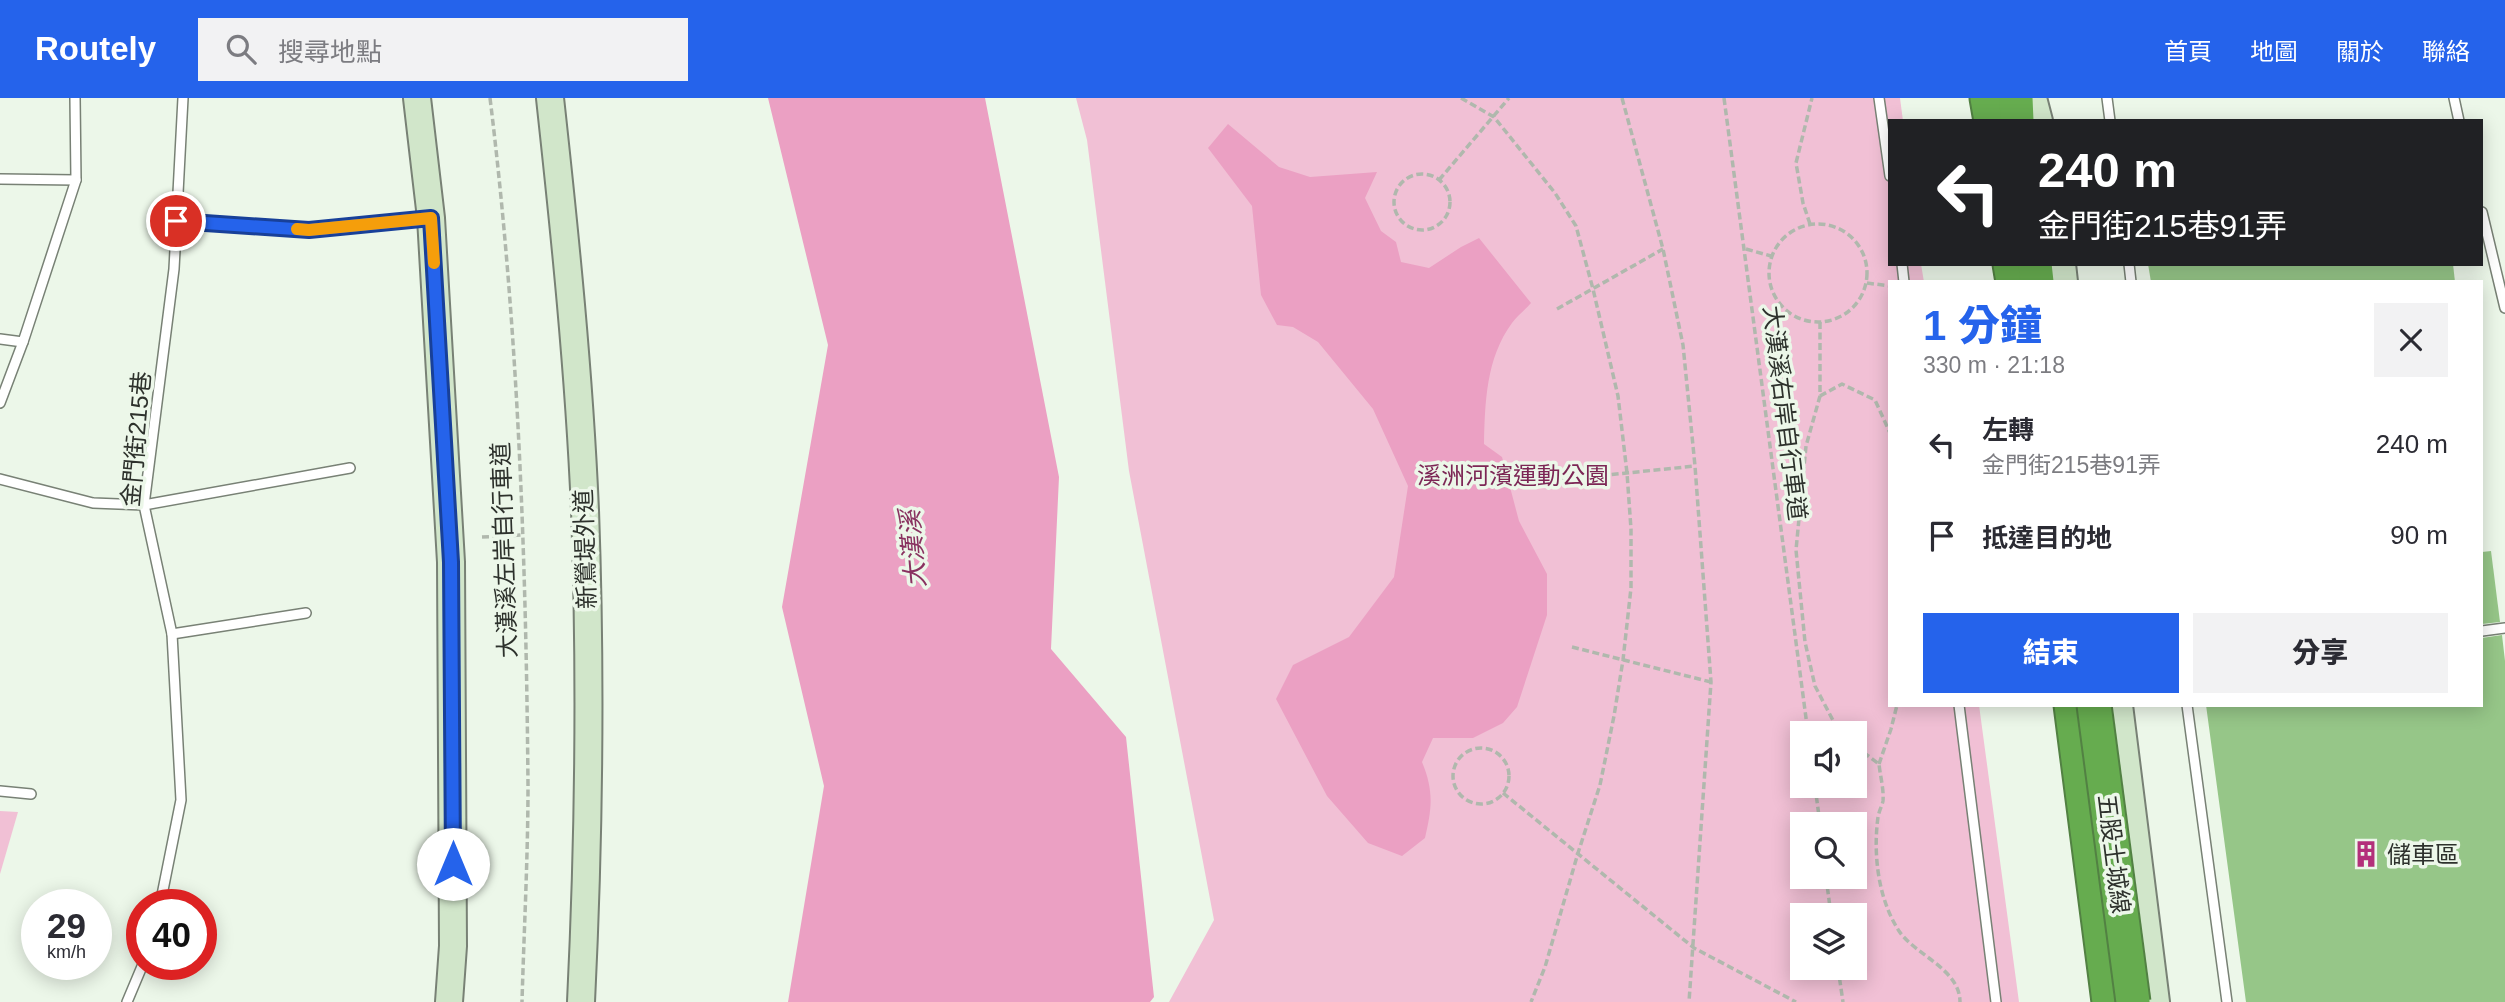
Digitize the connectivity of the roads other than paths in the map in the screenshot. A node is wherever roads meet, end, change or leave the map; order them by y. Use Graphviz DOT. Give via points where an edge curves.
graph roads {
  1 [pos="75,98"];
  2 [pos="183,98"];
  3 [pos="417,98"];
  4 [pos="550,98"];
  5 [pos="1880,98"];
  6 [pos="1987,98"];
  7 [pos="2001,98"];
  8 [pos="2016,98"];
  9 [pos="2033,98"];
  10 [pos="2107,98"];
  11 [pos="2454,98"];
  12 [pos="1991,119"];
  13 [pos="2004,119"];
  14 [pos="2017,119"];
  15 [pos="2038,119"];
  16 [pos="2110,119"];
  17 [pos="2459,119"];
  18 [pos="1888,160"];
  19 [pos="0,179"];
  20 [pos="76,180"];
  21 [pos="2483,216"];
  22 [pos="431,218"];
  23 [pos="176,221"];
  24 [pos="2505,308"];
  25 [pos="0,339"];
  26 [pos="23,342"];
  27 [pos="0,403"];
  28 [pos="350,468"];
  29 [pos="0,479"];
  30 [pos="144,505"];
  31 [pos="306,613"];
  32 [pos="2505,628"];
  33 [pos="2483,631"];
  34 [pos="172,634"];
  35 [pos="1959,707"];
  36 [pos="2071,707"];
  37 [pos="2083,707"];
  38 [pos="2094,707"];
  39 [pos="2119,707"];
  40 [pos="2187,707"];
  41 [pos="0,791"];
  42 [pos="31,794"];
  43 [pos="163,889"];
  44 [pos="2145,915"];
  45 [pos="2111,919"];
  46 [pos="136,980"];
  47 [pos="127,1002"];
  48 [pos="449,1002"];
  49 [pos="581,1002"];
  50 [pos="1996,1002"];
  51 [pos="2109,1002"];
  52 [pos="2122,1002"];
  53 [pos="2133,1002"];
  54 [pos="2155,1002"];
  55 [pos="2227,1002"];
  1 -- 20 [label="lane"];
  2 -- 23 [label="lane, 金門街215巷"];
  3 -- 22 [label="street"];
  4 -- 49 [label="street, 新鶯堤外道" via="567,250 585,508 589,693"];
  5 -- 18 [label="lane"];
  6 -- 12 [label="highway"];
  7 -- 13 [label="street"];
  8 -- 14 [label="highway"];
  9 -- 15 [label="street"];
  10 -- 16 [label="lane"];
  11 -- 17 [label="lane"];
  19 -- 20 [label="lane"];
  20 -- 26 [label="lane"];
  21 -- 24 [label="lane"];
  22 -- 23 [label="lane" via="309,230"];
  22 -- 48 [label="street" via="451,562 453,946"];
  23 -- 30 [label="lane, 金門街215巷"];
  25 -- 26 [label="lane"];
  26 -- 27 [label="lane"];
  28 -- 30 [label="lane"];
  29 -- 30 [label="lane" via="93,503"];
  30 -- 34 [label="lane, 金門街215巷"];
  31 -- 34 [label="lane"];
  32 -- 33 [label="lane"];
  34 -- 43 [label="lane, 金門街215巷" via="181,800"];
  35 -- 50 [label="lane"];
  36 -- 51 [label="highway, 五股土城線"];
  37 -- 45 [label="street"];
  38 -- 53 [label="highway, 五股土城線, bridge"];
  39 -- 44 [label="street"];
  40 -- 55 [label="lane"];
  41 -- 42 [label="lane"];
  44 -- 45 [label="street"];
  44 -- 54 [label="street"];
  45 -- 52 [label="street"];
  46 -- 47 [label="lane"];
}
